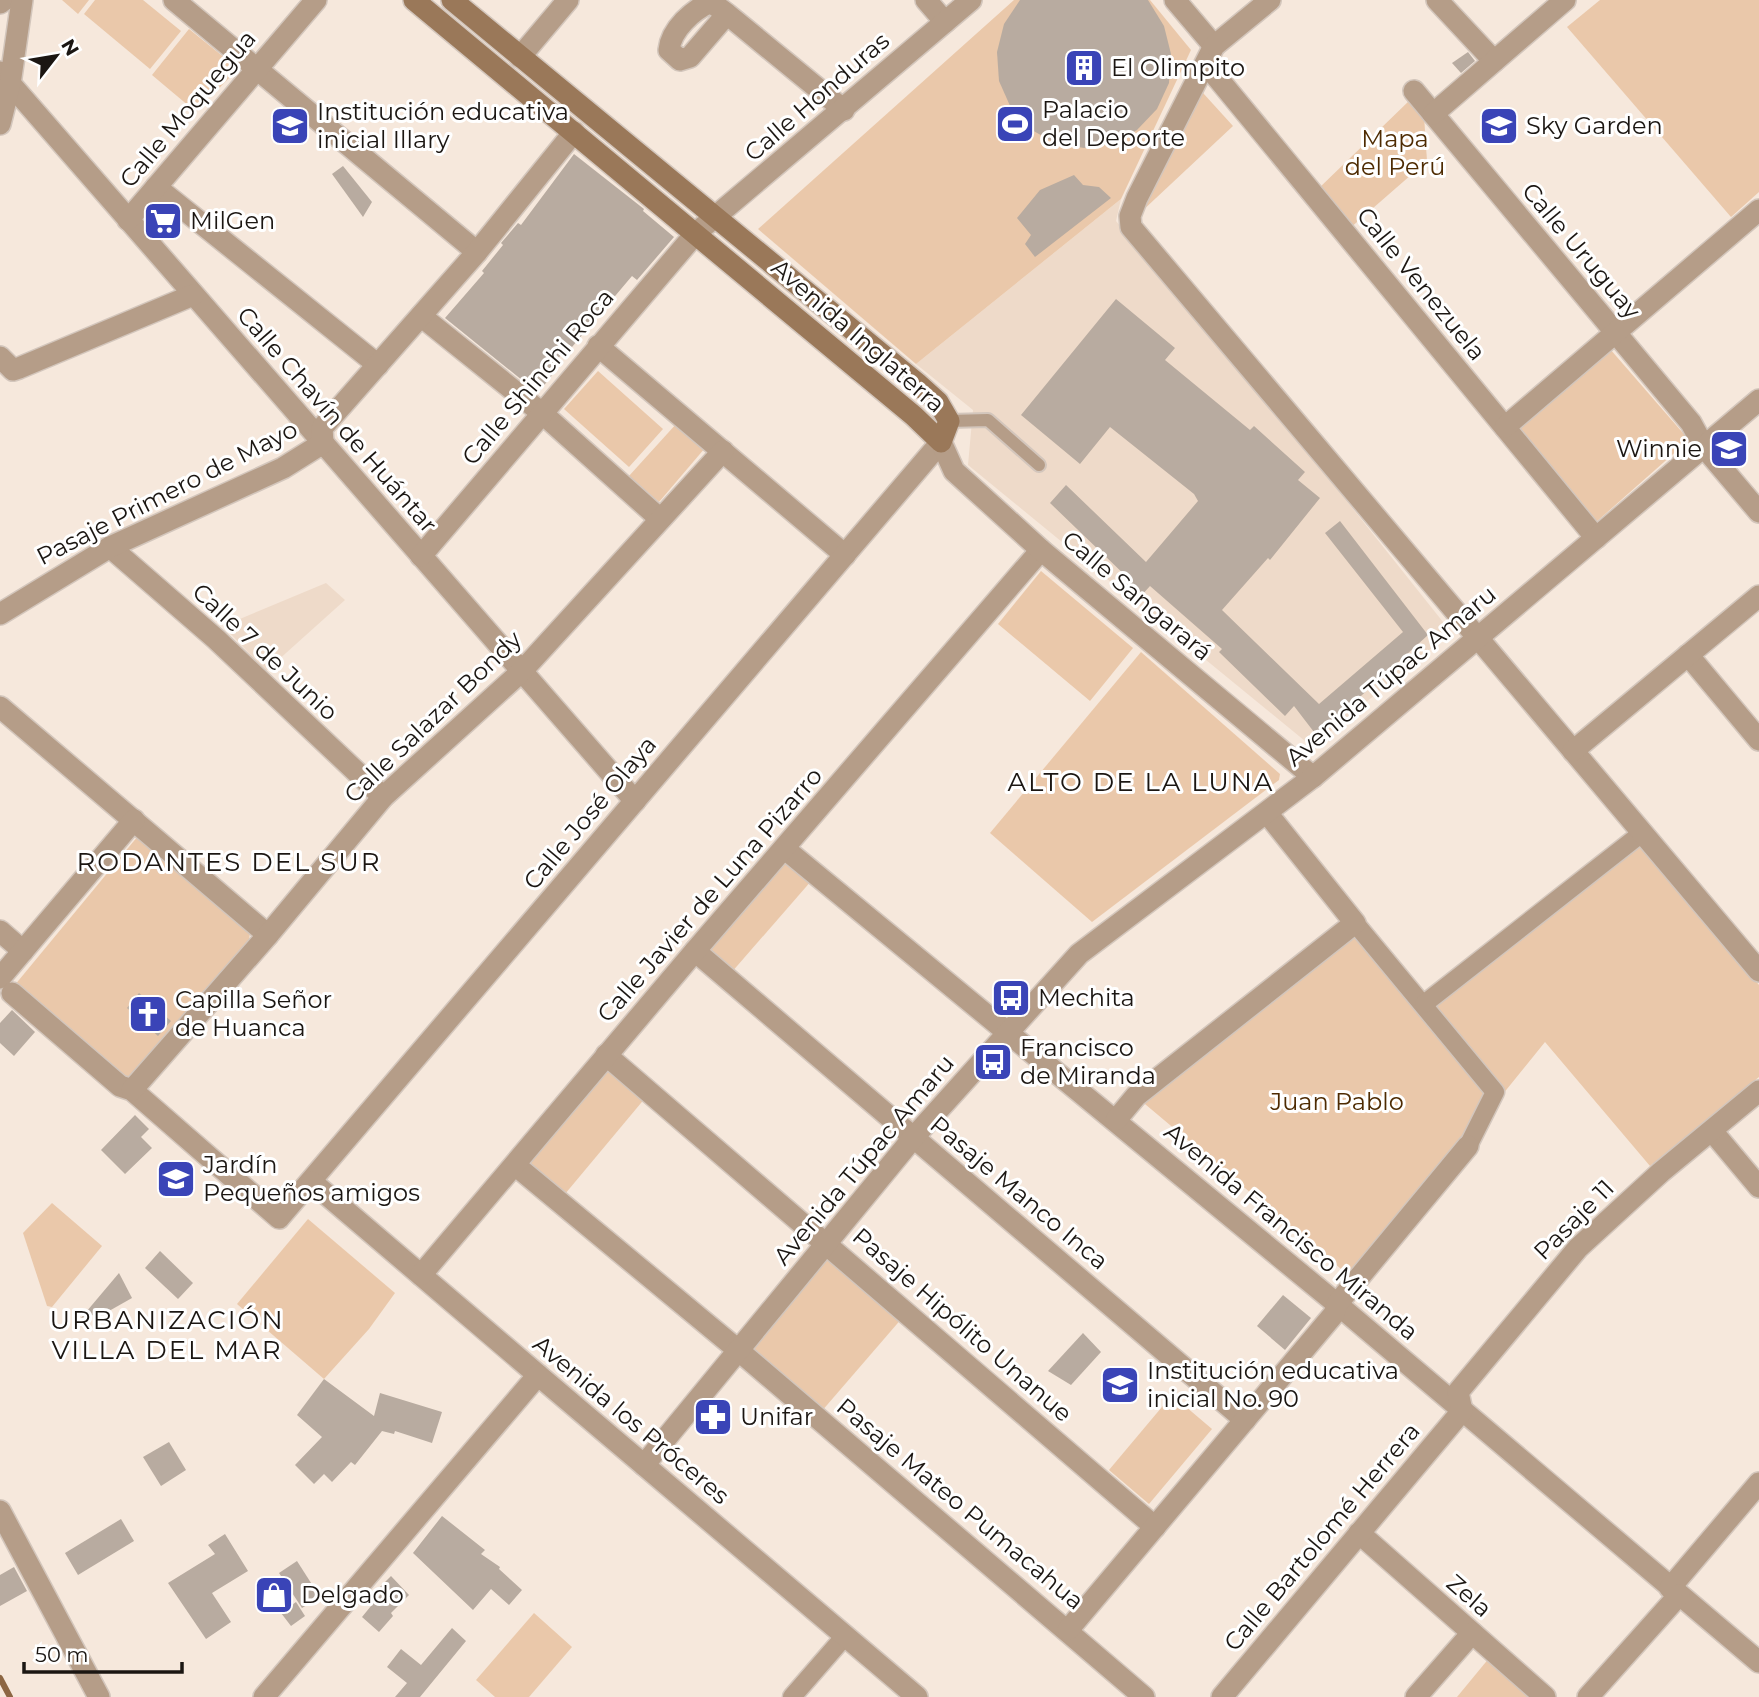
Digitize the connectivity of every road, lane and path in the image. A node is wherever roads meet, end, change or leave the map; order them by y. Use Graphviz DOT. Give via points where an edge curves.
graph roads {
  1 [pos="4,0"];
  2 [pos="22,0"];
  3 [pos="174,0"];
  4 [pos="316,0"];
  5 [pos="414,0"];
  6 [pos="452,0"];
  7 [pos="568,0"];
  8 [pos="926,0"];
  9 [pos="971,0"];
  10 [pos="1175,0"];
  11 [pos="1270,0"];
  12 [pos="1437,0"];
  13 [pos="1565,0"];
  14 [pos="0,3"];
  15 [pos="727,14"];
  16 [pos="945,22"];
  17 [pos="1210,55"];
  18 [pos="520,57"];
  19 [pos="1494,61"];
  20 [pos="256,67"];
  21 [pos="5,78"];
  22 [pos="1414,92"];
  23 [pos="844,110"];
  24 [pos="1433,114"];
  25 [pos="0,124"];
  26 [pos="574,132"];
  27 [pos="156,187"];
  28 [pos="1759,211"];
  29 [pos="716,217"];
  30 [pos="128,220"];
  31 [pos="696,233"];
  32 [pos="477,252"];
  33 [pos="193,295"];
  34 [pos="421,316"];
  35 [pos="1615,333"];
  36 [pos="598,346"];
  37 [pos="0,358"];
  38 [pos="377,365"];
  39 [pos="1759,400"];
  40 [pos="543,414"];
  41 [pos="948,421"];
  42 [pos="1505,427"];
  43 [pos="941,442"];
  44 [pos="323,443"];
  45 [pos="1704,447"];
  46 [pos="723,451"];
  47 [pos="1039,465"];
  48 [pos="1759,512"];
  49 [pos="659,518"];
  50 [pos="1596,538"];
  51 [pos="110,547"];
  52 [pos="1041,550"];
  53 [pos="845,555"];
  54 [pos="421,556"];
  55 [pos="1759,596"];
  56 [pos="0,614"];
  57 [pos="1479,636"];
  58 [pos="1688,655"];
  59 [pos="522,671"];
  60 [pos="0,707"];
  61 [pos="1759,740"];
  62 [pos="1573,751"];
  63 [pos="1313,777"];
  64 [pos="383,797"];
  65 [pos="635,802"];
  66 [pos="1267,813"];
  67 [pos="134,820"];
  68 [pos="1642,833"];
  69 [pos="785,849"];
  70 [pos="1355,923"];
  71 [pos="0,931"];
  72 [pos="268,935"];
  73 [pos="23,950"];
  74 [pos="695,951"];
  75 [pos="1759,971"];
  76 [pos="6,985"];
  77 [pos="1424,1004"];
  78 [pos="1009,1032"];
  79 [pos="606,1055"];
  80 [pos="132,1090"];
  81 [pos="1759,1091"];
  82 [pos="1116,1120"];
  83 [pos="1712,1131"];
  84 [pos="913,1138"];
  85 [pos="1468,1146"];
  86 [pos="514,1164"];
  87 [pos="312,1182"];
  88 [pos="1759,1187"];
  89 [pos="828,1243"];
  90 [pos="421,1275"];
  91 [pos="1338,1304"];
  92 [pos="738,1350"];
  93 [pos="538,1375"];
  94 [pos="1462,1410"];
  95 [pos="1245,1420"];
  96 [pos="644,1465"];
  97 [pos="1759,1483"];
  98 [pos="0,1511"];
  99 [pos="1155,1527"];
  100 [pos="1359,1533"];
  101 [pos="1675,1592"];
  102 [pos="1068,1630"];
  103 [pos="1472,1633"];
  104 [pos="845,1636"];
  105 [pos="1759,1662"];
  106 [pos="1425,1694"];
  107 [pos="100,1697"];
  108 [pos="264,1697"];
  109 [pos="792,1697"];
  110 [pos="917,1697"];
  111 [pos="1144,1697"];
  112 [pos="1222,1697"];
  113 [pos="1545,1697"];
  114 [pos="1588,1697"];
  1 -- 14 [label="street"];
  2 -- 21 [label="street"];
  3 -- 20 [label="street"];
  4 -- 20 [label="street, Calle Moquegua"];
  5 -- 26 [label="main road, Avenida Inglaterra"];
  6 -- 18 [label="main road, Avenida Inglaterra"];
  7 -- 18 [label="street"];
  8 -- 16 [label="street"];
  9 -- 16 [label="street, Calle Honduras"];
  10 -- 17 [label="street, Calle Venezuela"];
  11 -- 17 [label="street"];
  12 -- 19 [label="street"];
  13 -- 19 [label="street"];
  15 -- 23 [label="street"];
  16 -- 23 [label="street, Calle Honduras"];
  17 -- 42 [label="street, Calle Venezuela"];
  17 -- 57 [label="street" via="1130,216 1131,228"];
  18 -- 29 [label="main road, Avenida Inglaterra"];
  19 -- 24 [label="street"];
  20 -- 27 [label="street, Calle Moquegua" via="249,81"];
  20 -- 32 [label="street"];
  21 -- 25 [label="street"];
  21 -- 30 [label="street, Calle Chavín de Huántar"];
  22 -- 24 [label="street, Calle Uruguay"];
  23 -- 29 [label="street, Calle Honduras"];
  24 -- 35 [label="street, Calle Uruguay"];
  26 -- 31 [label="main road, Avenida Inglaterra"];
  26 -- 32 [label="street"];
  27 -- 30 [label="street, Calle Moquegua"];
  27 -- 38 [label="street"];
  28 -- 35 [label="street"];
  29 -- 31 [label="street, Calle Honduras"];
  29 -- 41 [label="main road, Avenida Inglaterra" via="917,383 938,402"];
  30 -- 33 [label="street, Calle Chavín de Huántar"];
  31 -- 36 [label="street, Calle Shinchi Roca"];
  31 -- 43 [label="main road, Avenida Inglaterra"];
  32 -- 34 [label="street"];
  33 -- 37 [label="street" via="13,370"];
  33 -- 44 [label="street, Calle Chavín de Huántar"];
  34 -- 38 [label="street"];
  34 -- 40 [label="street"];
  35 -- 42 [label="street"];
  35 -- 45 [label="street, Calle Uruguay" via="1691,423"];
  36 -- 40 [label="street, Calle Shinchi Roca"];
  36 -- 46 [label="street"];
  38 -- 44 [label="street" via="322,428"];
  39 -- 45 [label="street, Avenida Túpac Amaru"];
  40 -- 49 [label="street"];
  40 -- 54 [label="street, Calle Shinchi Roca"];
  41 -- 43 [label="main road, Avenida Inglaterra"];
  41 -- 47 [label="lane" via="988,420"];
  42 -- 50 [label="street, Calle Venezuela"];
  43 -- 52 [label="street, Calle Sangarará" via="954,471"];
  43 -- 53 [label="street, Calle José Olaya"];
  44 -- 51 [label="street, Pasaje Primero de Mayo" via="283,468"];
  44 -- 54 [label="street, Calle Chavín de Huántar"];
  45 -- 48 [label="street, Calle Uruguay"];
  45 -- 50 [label="street, Avenida Túpac Amaru"];
  46 -- 49 [label="street, Calle Salazar Bondy"];
  46 -- 53 [label="street"];
  49 -- 59 [label="street, Calle Salazar Bondy"];
  50 -- 57 [label="street, Avenida Túpac Amaru"];
  51 -- 56 [label="street, Pasaje Primero de Mayo"];
  51 -- 64 [label="street, Calle 7 de Junio" via="216,639"];
  52 -- 63 [label="street, Calle Sangarará"];
  52 -- 69 [label="street, Calle Javier de Luna Pizarro"];
  53 -- 65 [label="street, Calle José Olaya"];
  54 -- 59 [label="street, Calle Chavín de Huántar"];
  55 -- 58 [label="street"];
  57 -- 62 [label="street"];
  57 -- 63 [label="street, Avenida Túpac Amaru"];
  58 -- 61 [label="street"];
  58 -- 62 [label="street"];
  59 -- 64 [label="street, Calle Salazar Bondy"];
  59 -- 65 [label="street, Calle Chavín de Huántar"];
  60 -- 67 [label="street"];
  62 -- 68 [label="street"];
  63 -- 66 [label="street, Avenida Túpac Amaru"];
  64 -- 72 [label="street, Calle Salazar Bondy"];
  65 -- 87 [label="street, Calle José Olaya"];
  66 -- 70 [label="street"];
  66 -- 78 [label="street, Avenida Túpac Amaru" via="1079,954"];
  67 -- 72 [label="street"];
  67 -- 73 [label="street"];
  68 -- 75 [label="street"];
  68 -- 77 [label="street"];
  69 -- 74 [label="street, Calle Javier de Luna Pizarro"];
  69 -- 78 [label="street, Avenida Francisco Miranda"];
  70 -- 77 [label="street"];
  70 -- 82 [label="street" via="1136,1096"];
  71 -- 73 [label="street"];
  72 -- 80 [label="street, Calle Salazar Bondy"];
  73 -- 76 [label="street"];
  74 -- 79 [label="street, Calle Javier de Luna Pizarro"];
  74 -- 84 [label="street, Pasaje Manco Inca"];
  76 -- 80 [label="street" via="120,1086"];
  77 -- 85 [label="street" via="1494,1092"];
  78 -- 82 [label="street, Avenida Francisco Miranda"];
  78 -- 84 [label="street, Avenida Túpac Amaru"];
  79 -- 86 [label="street, Calle Javier de Luna Pizarro"];
  79 -- 89 [label="street, Pasaje Hipólito Unanue"];
  80 -- 87 [label="street, Calle José Olaya" via="279,1218"];
  81 -- 83 [label="street, Pasaje 11"];
  82 -- 91 [label="street, Avenida Francisco Miranda"];
  83 -- 88 [label="street"];
  83 -- 94 [label="street, Pasaje 11" via="1577,1248 1458,1392"];
  84 -- 89 [label="street, Avenida Túpac Amaru"];
  84 -- 95 [label="street, Pasaje Manco Inca"];
  85 -- 91 [label="street"];
  86 -- 90 [label="street, Calle Javier de Luna Pizarro"];
  86 -- 92 [label="street, Pasaje Mateo Pumacahua"];
  87 -- 90 [label="street, Avenida los Próceres"];
  89 -- 92 [label="street, Avenida Túpac Amaru"];
  89 -- 99 [label="street, Pasaje Hipólito Unanue"];
  90 -- 93 [label="street, Avenida los Próceres"];
  91 -- 94 [label="street, Avenida Francisco Miranda"];
  91 -- 95 [label="street"];
  92 -- 96 [label="street, Avenida Túpac Amaru"];
  92 -- 102 [label="street, Pasaje Mateo Pumacahua"];
  93 -- 96 [label="street, Avenida los Próceres"];
  93 -- 108 [label="street"];
  94 -- 100 [label="street, Calle Bartolomé Herrera"];
  94 -- 101 [label="street, Avenida Francisco Miranda"];
  95 -- 99 [label="street"];
  96 -- 104 [label="street, Avenida los Próceres"];
  97 -- 101 [label="street"];
  98 -- 107 [label="street"];
  99 -- 102 [label="street"];
  100 -- 103 [label="street, Zela"];
  100 -- 112 [label="street, Calle Bartolomé Herrera"];
  101 -- 105 [label="street, Avenida Francisco Miranda"];
  101 -- 114 [label="street"];
  102 -- 111 [label="street, Pasaje Mateo Pumacahua"];
  103 -- 106 [label="street"];
  103 -- 113 [label="street, Zela"];
  104 -- 109 [label="street"];
  104 -- 110 [label="street, Avenida los Próceres"];
}
